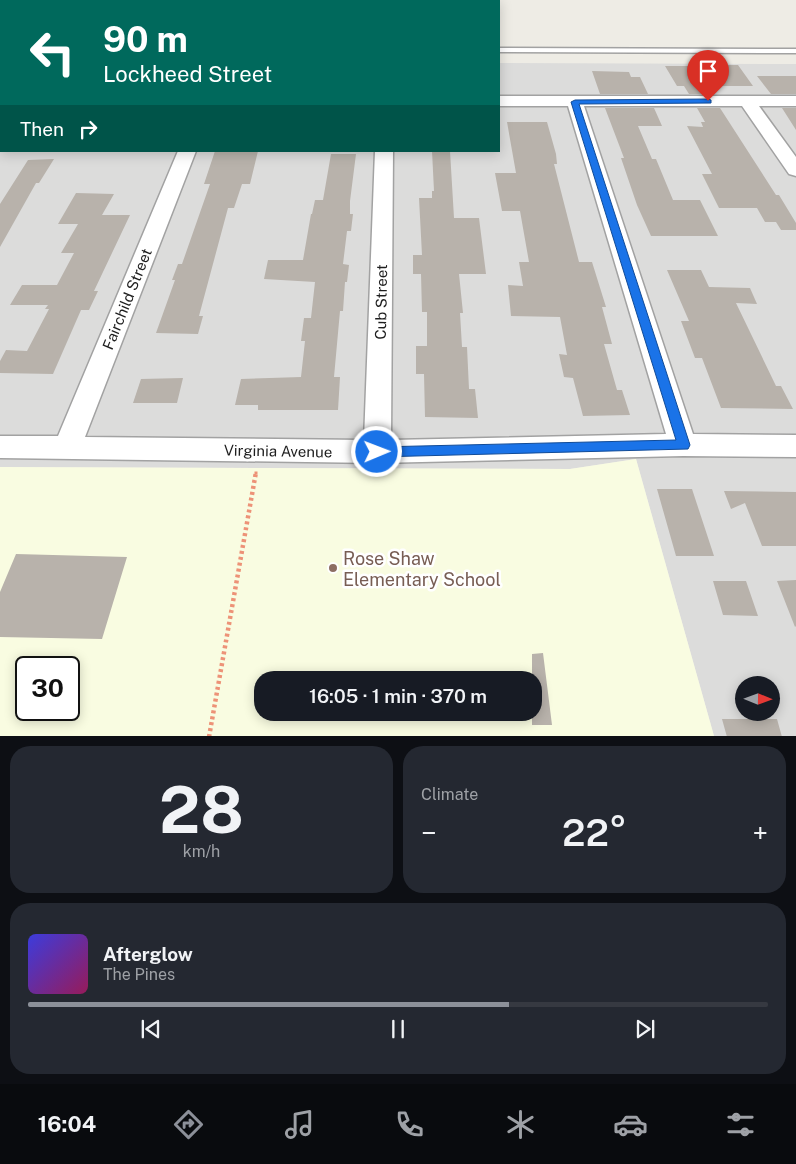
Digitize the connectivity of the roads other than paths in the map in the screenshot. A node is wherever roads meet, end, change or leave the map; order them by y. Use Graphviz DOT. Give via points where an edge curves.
graph roads {
  1 [pos="500,50"];
  2 [pos="796,51"];
  3 [pos="500,101"];
  4 [pos="747,101"];
  5 [pos="796,101"];
  6 [pos="575,102"];
  7 [pos="187,152"];
  8 [pos="384,152"];
  9 [pos="796,170"];
  10 [pos="684,445"];
  11 [pos="796,446"];
  12 [pos="0,447"];
  13 [pos="67,448"];
  14 [pos="377,452"];
  1 -- 2 [label="lane"];
  3 -- 6 [label="street"];
  4 -- 5 [label="street"];
  4 -- 6 [label="street"];
  4 -- 9 [label="street"];
  6 -- 10 [label="street"];
  7 -- 13 [label="street, Fairchild Street"];
  8 -- 14 [label="street, Cub Street"];
  10 -- 11 [label="street, Virginia Avenue"];
  10 -- 14 [label="street, Virginia Avenue"];
  12 -- 13 [label="street, Virginia Avenue"];
  13 -- 14 [label="street, Virginia Avenue"];
}
